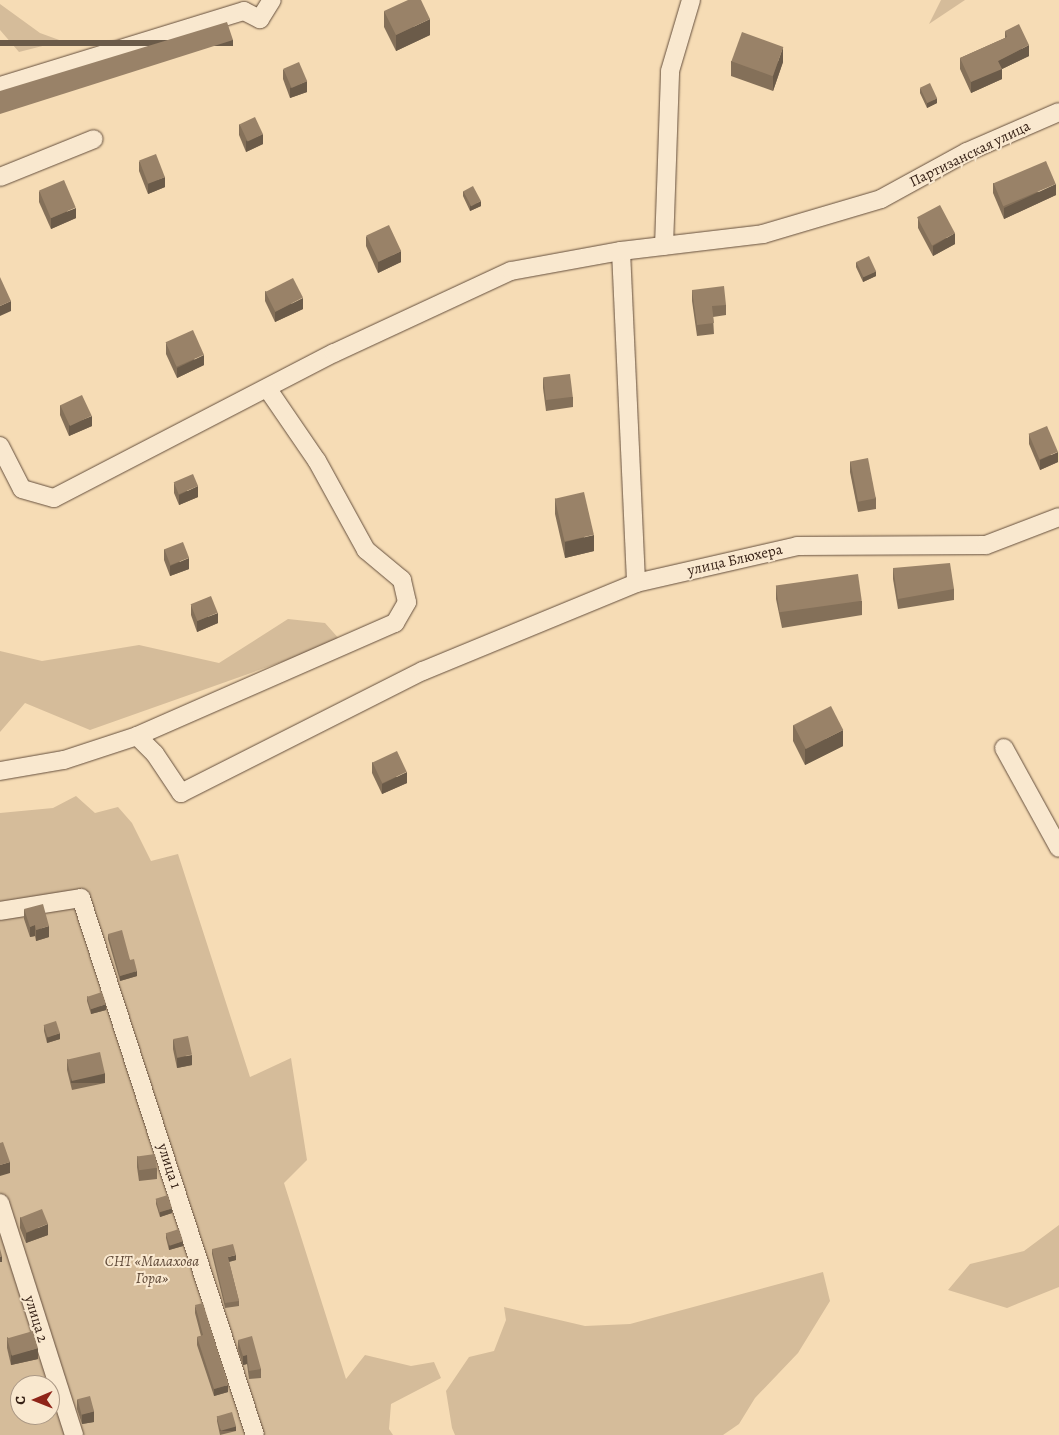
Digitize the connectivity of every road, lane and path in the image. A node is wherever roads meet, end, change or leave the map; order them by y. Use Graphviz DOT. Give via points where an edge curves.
graph roads {
  1 [pos="272,0"];
  2 [pos="691,0"];
  3 [pos="0,86"];
  4 [pos="1059,112"];
  5 [pos="94,139"];
  6 [pos="0,177"];
  7 [pos="664,246"];
  8 [pos="622,251"];
  9 [pos="267,388"];
  10 [pos="0,446"];
  11 [pos="1059,517"];
  12 [pos="636,583"];
  13 [pos="137,736"];
  14 [pos="1004,748"];
  15 [pos="0,771"];
  16 [pos="1059,848"];
  17 [pos="0,911"];
  18 [pos="0,1203"];
  19 [pos="74,1435"];
  20 [pos="255,1435"];
  1 -- 3 [label="street" via="260,19 244,11"];
  2 -- 7 [label="street" via="670,70"];
  4 -- 7 [label="street, Партизанская улица" via="967,152 881,199 763,234"];
  5 -- 6 [label="street"];
  7 -- 8 [label="street, Партизанская улица"];
  8 -- 9 [label="street, Партизанская улица" via="511,271"];
  8 -- 12 [label="street"];
  9 -- 10 [label="street, Партизанская улица" via="54,498 22,489"];
  9 -- 13 [label="street" via="318,461 366,550 402,580 407,602 395,623"];
  11 -- 12 [label="street, улица Блюхера" via="986,545 797,546"];
  12 -- 13 [label="street, улица Блюхера" via="423,671 182,793"];
  13 -- 15 [label="street" via="64,760"];
  14 -- 16 [label="street"];
  17 -- 20 [label="street, улица 1" via="81,898"];
  18 -- 19 [label="street, улица 2"];
}
